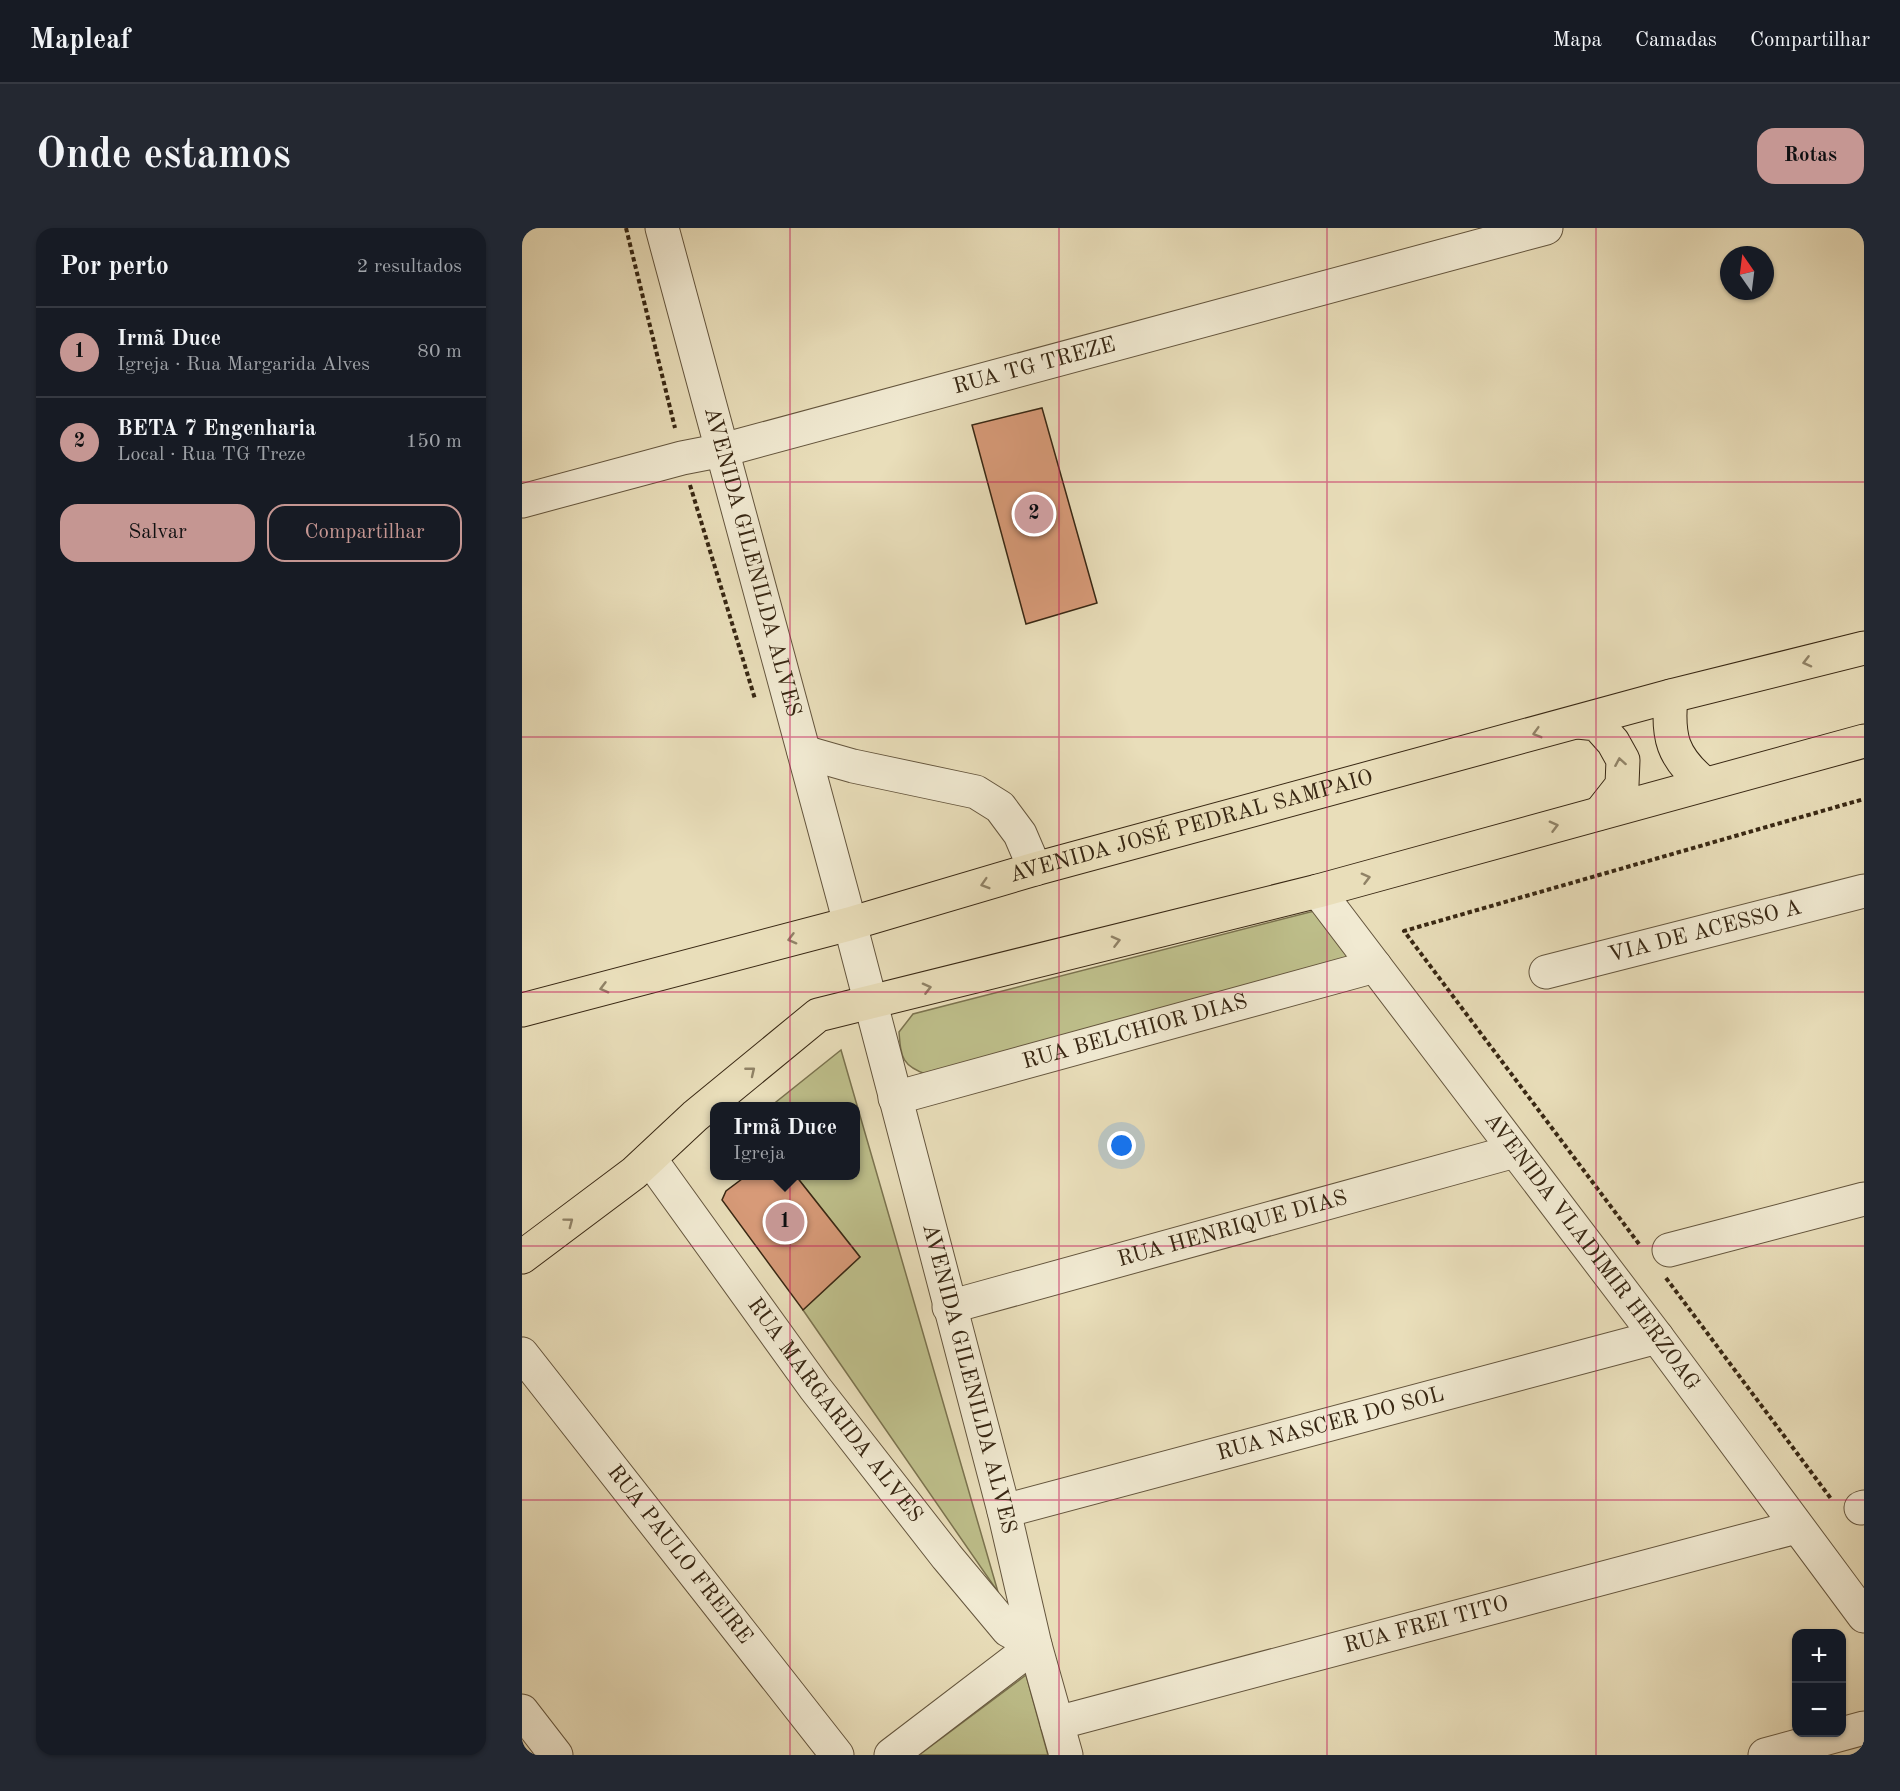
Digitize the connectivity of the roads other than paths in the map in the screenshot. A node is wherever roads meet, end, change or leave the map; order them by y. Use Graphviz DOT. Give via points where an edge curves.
graph roads {
  1 [pos="662,228"];
  2 [pos="1546,228"];
  3 [pos="723,450"];
  4 [pos="522,501"];
  5 [pos="1864,648"];
  6 [pos="1671,696"];
  7 [pos="1578,722"];
  8 [pos="1864,741"];
  9 [pos="804,752"];
  10 [pos="1706,784"];
  11 [pos="1600,813"];
  12 [pos="1035,869"];
  13 [pos="1318,891"];
  14 [pos="1864,891"];
  15 [pos="846,910"];
  16 [pos="1375,966"];
  17 [pos="1546,972"];
  18 [pos="870,1002"];
  19 [pos="522,1010"];
  20 [pos="895,1098"];
  21 [pos="712,1102"];
  22 [pos="710,1104"];
  23 [pos="1515,1151"];
  24 [pos="650,1159"];
  25 [pos="1864,1198"];
  26 [pos="522,1257"];
  27 [pos="1658,1257"];
  28 [pos="949,1307"];
  29 [pos="1656,1337"];
  30 [pos="522,1354"];
  31 [pos="1004,1511"];
  32 [pos="1796,1527"];
  33 [pos="1864,1616"];
  34 [pos="1035,1645"];
  35 [pos="522,1711"];
  36 [pos="1057,1723"];
  37 [pos="1864,1728"];
  38 [pos="556,1755"];
  39 [pos="837,1755"];
  40 [pos="891,1755"];
  41 [pos="1066,1755"];
  42 [pos="1766,1755"];
  1 -- 3 [label="street, AVENIDA GILENILDA ALVES"];
  2 -- 3 [label="street, RUA TG TREZE"];
  3 -- 4 [label="street, RUA TG TREZE"];
  3 -- 9 [label="street, AVENIDA GILENILDA ALVES"];
  5 -- 6 [label="main road, AVENIDA JOSÉ PEDRAL SAMPAIO, one-way"];
  6 -- 7 [label="main road, AVENIDA JOSÉ PEDRAL SAMPAIO"];
  6 -- 10 [label="main road" via="1669,722 1678,757"];
  11 -- 7 [label="main road, one-way" via="1622,785 1623,760 1597,724"];
  7 -- 12 [label="main road, AVENIDA JOSÉ PEDRAL SAMPAIO, one-way"];
  8 -- 10 [label="main road"];
  9 -- 12 [label="street" via="976,792 1000,807 1020,834"];
  9 -- 15 [label="street, AVENIDA GILENILDA ALVES"];
  10 -- 11 [label="main road"];
  13 -- 11 [label="main road, one-way"];
  12 -- 15 [label="main road, AVENIDA JOSÉ PEDRAL SAMPAIO, one-way"];
  13 -- 16 [label="street, AVENIDA VLADIMIR HERZOAG"];
  18 -- 13 [label="main road, one-way"];
  14 -- 17 [label="street, VIA DE ACESSO A"];
  15 -- 18 [label="street, AVENIDA GILENILDA ALVES"];
  15 -- 19 [label="main road, AVENIDA JOSÉ PEDRAL SAMPAIO, one-way"];
  16 -- 20 [label="street, RUA BELCHIOR DIAS"];
  16 -- 23 [label="street, AVENIDA VLADIMIR HERZOAG"];
  18 -- 20 [label="street, AVENIDA GILENILDA ALVES"];
  21 -- 18 [label="main road, one-way" via="818,1015"];
  20 -- 28 [label="street, AVENIDA GILENILDA ALVES"];
  24 -- 22 [label="main road, one-way"];
  23 -- 28 [label="street, RUA HENRIQUE DIAS"];
  23 -- 29 [label="street, AVENIDA VLADIMIR HERZOAG"];
  26 -- 24 [label="main road, one-way"];
  24 -- 34 [label="street, RUA MARGARIDA ALVES" via="815,1388 947,1557 1008,1630"];
  25 -- 27 [label="street"];
  28 -- 31 [label="street, AVENIDA GILENILDA ALVES"];
  29 -- 31 [label="street, RUA NASCER DO SOL"];
  29 -- 32 [label="street, AVENIDA VLADIMIR HERZOAG"];
  30 -- 39 [label="street, RUA PAULO FREIRE"];
  31 -- 34 [label="street, AVENIDA GILENILDA ALVES"];
  32 -- 33 [label="street, AVENIDA VLADIMIR HERZOAG"];
  32 -- 36 [label="street, RUA FREI TITO"];
  34 -- 36 [label="street, AVENIDA GILENILDA ALVES"];
  34 -- 40 [label="street"];
  35 -- 38 [label="street"];
  36 -- 41 [label="street, AVENIDA GILENILDA ALVES"];
  37 -- 42 [label="street"];
}
